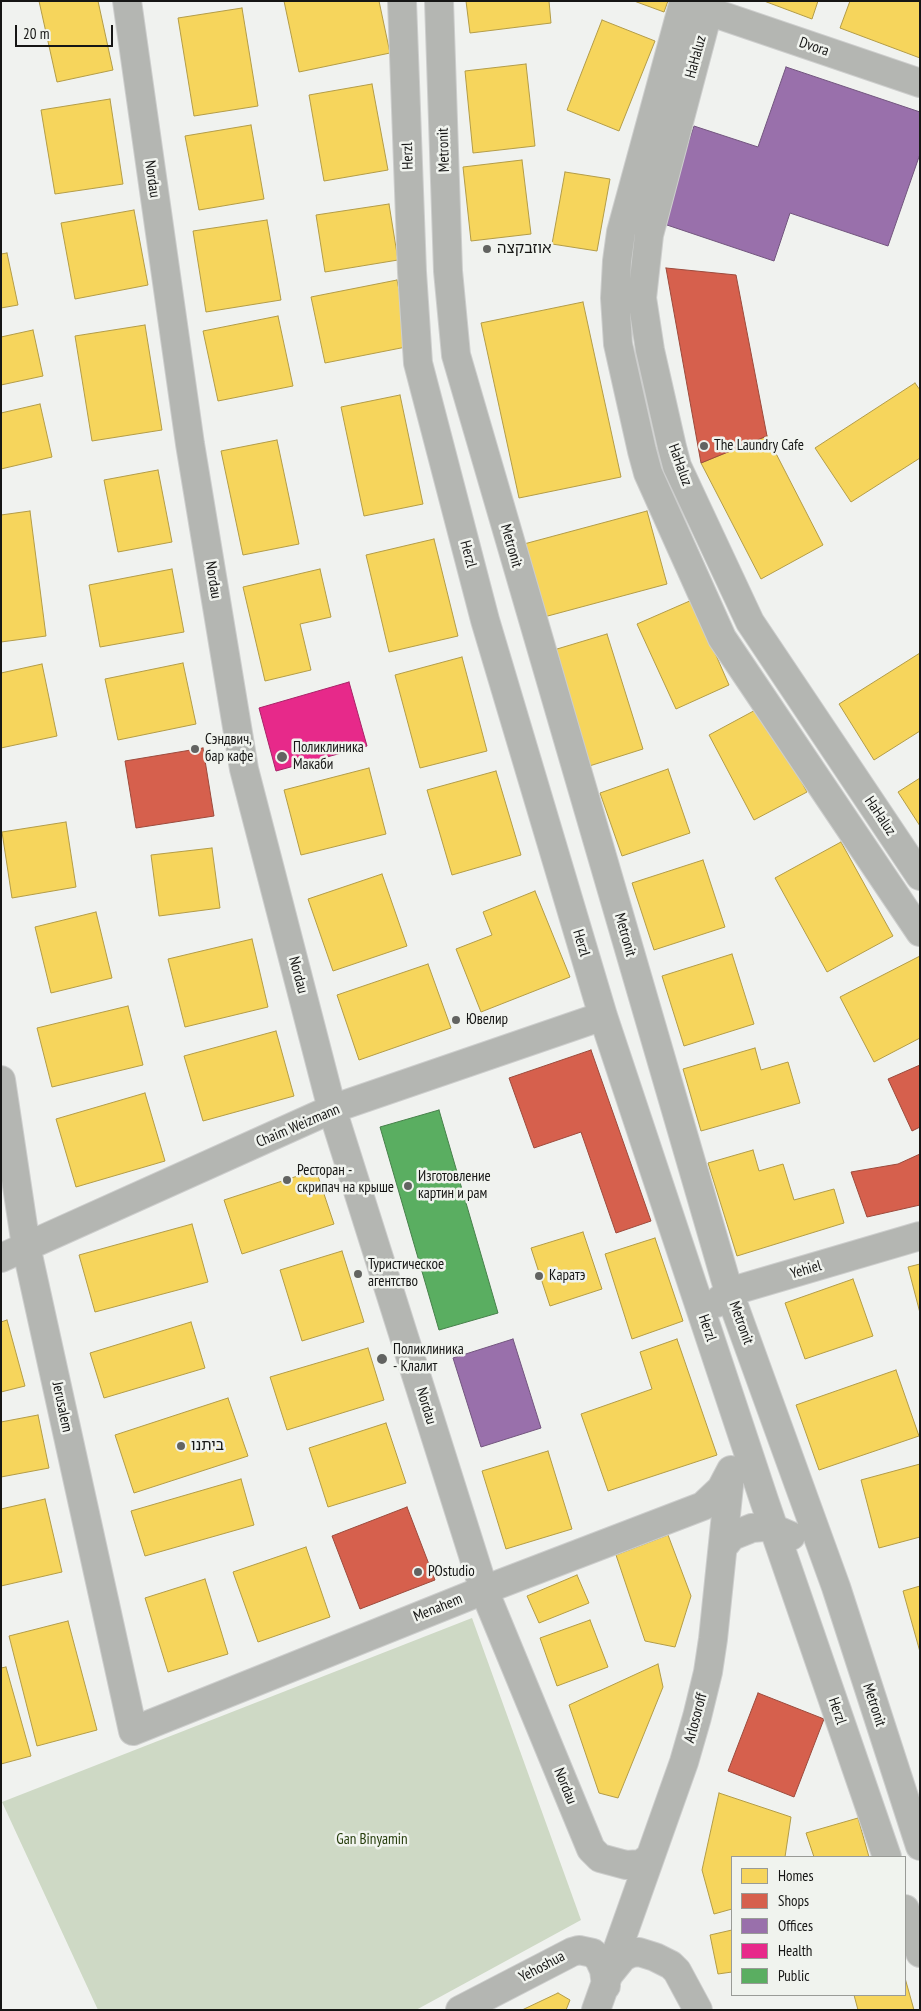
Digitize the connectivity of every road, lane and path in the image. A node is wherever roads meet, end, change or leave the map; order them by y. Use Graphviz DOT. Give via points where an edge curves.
graph roads {
  1 [pos="127,1"];
  2 [pos="402,1"];
  3 [pos="439,1"];
  4 [pos="701,5"];
  5 [pos="920,83"];
  6 [pos="920,876"];
  7 [pos="920,932"];
  8 [pos="603,1016"];
  9 [pos="1,1080"];
  10 [pos="332,1110"];
  11 [pos="920,1236"];
  12 [pos="26,1246"];
  13 [pos="1,1258"];
  14 [pos="729,1292"];
  15 [pos="705,1321"];
  16 [pos="736,1413"];
  17 [pos="730,1470"];
  18 [pos="775,1530"];
  19 [pos="723,1547"];
  20 [pos="836,1587"];
  21 [pos="484,1590"];
  22 [pos="133,1731"];
  23 [pos="920,1846"];
  24 [pos="887,1856"];
  25 [pos="650,1857"];
  26 [pos="906,1912"];
  27 [pos="920,1953"];
  28 [pos="604,1990"];
  29 [pos="460,2010"];
  30 [pos="698,2010"];
  1 -- 10 [label="street, Nordau" via="190,444 244,769"];
  2 -- 8 [label="street, Herzl" via="418,363 485,620"];
  3 -- 14 [label="street, Metronit" via="448,270 456,355"];
  4 -- 5 [label="street, Dvora"];
  4 -- 6 [label="street, HaHaluz" via="649,235 642,298 672,447 677,466 750,622"];
  4 -- 7 [label="street" via="621,232 617,261 618,344 642,451 648,473 722,638"];
  8 -- 10 [label="street, Chaim Weizmann"];
  8 -- 15 [label="street, Herzl"];
  9 -- 12 [label="street, Jerusalem"];
  10 -- 12 [label="street, Chaim Weizmann"];
  10 -- 21 [label="street, Nordau"];
  11 -- 14 [label="street, Yehiel"];
  12 -- 13 [label="street, Chaim Weizmann"];
  12 -- 22 [label="street, Jerusalem"];
  14 -- 15 [label="street, Yehiel" via="716,1302"];
  14 -- 20 [label="street, Metronit"];
  15 -- 16 [label="street, Herzl"];
  16 -- 17 [label="street, Arlosoroff"];
  16 -- 18 [label="street, Herzl"];
  17 -- 19 [label="street, Arlosoroff"];
  17 -- 21 [label="street, Menahem" via="720,1489 703,1506"];
  18 -- 19 [label="street" via="763,1527 740,1532"];
  18 -- 20 [label="street" via="805,1544 824,1566"];
  18 -- 24 [label="street, Herzl"];
  19 -- 25 [label="street, Arlosoroff" via="708,1672 684,1762"];
  20 -- 23 [label="street, Metronit"];
  21 -- 22 [label="street, Menahem"];
  21 -- 25 [label="street, Nordau" via="591,1849 600,1858 626,1865 640,1864"];
  25 -- 28 [label="street, Arlosoroff"];
  26 -- 27 [label="street"];
  28 -- 29 [label="street, Yehoshua" via="604,1970 599,1959 593,1953 579,1950"];
  28 -- 30 [label="street" via="624,1957 639,1952 663,1960 677,1971"];
}
